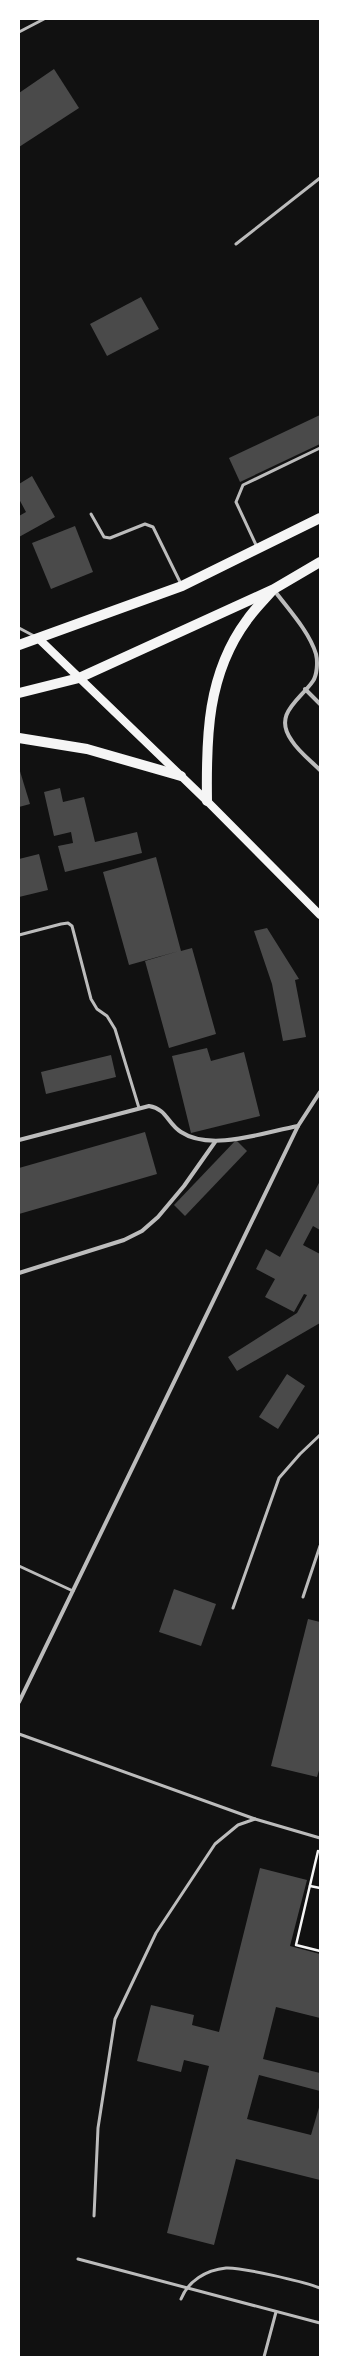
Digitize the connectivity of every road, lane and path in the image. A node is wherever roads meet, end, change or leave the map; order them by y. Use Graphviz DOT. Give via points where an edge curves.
graph roads {
  1 [pos="44,19"];
  2 [pos="19,32"];
  3 [pos="320,178"];
  4 [pos="236,244"];
  5 [pos="320,448"];
  6 [pos="92,514"];
  7 [pos="320,518"];
  8 [pos="258,548"];
  9 [pos="320,562"];
  10 [pos="182,586"];
  11 [pos="274,590"];
  12 [pos="19,628"];
  13 [pos="39,639"];
  14 [pos="19,645"];
  15 [pos="80,678"];
  16 [pos="305,689"];
  17 [pos="19,693"];
  18 [pos="320,704"];
  19 [pos="19,738"];
  20 [pos="320,770"];
  21 [pos="181,776"];
  22 [pos="208,801"];
  23 [pos="320,915"];
  24 [pos="19,935"];
  25 [pos="320,1092"];
  26 [pos="139,1108"];
  27 [pos="298,1126"];
  28 [pos="19,1140"];
  29 [pos="215,1142"];
  30 [pos="19,1272"];
  31 [pos="320,1435"];
  32 [pos="320,1546"];
  33 [pos="19,1566"];
  34 [pos="73,1591"];
  35 [pos="303,1597"];
  36 [pos="233,1608"];
  37 [pos="19,1702"];
  38 [pos="19,1734"];
  39 [pos="255,1819"];
  40 [pos="320,1838"];
  41 [pos="320,1845"];
  42 [pos="310,1886"];
  43 [pos="320,1888"];
  44 [pos="320,1951"];
  45 [pos="94,2216"];
  46 [pos="78,2259"];
  47 [pos="185,2288"];
  48 [pos="320,2288"];
  49 [pos="181,2299"];
  50 [pos="276,2312"];
  51 [pos="320,2323"];
  52 [pos="264,2357"];
  1 -- 2 [label="lane"];
  3 -- 4 [label="lane"];
  5 -- 8 [label="lane" via="243,484 236,502"];
  6 -- 10 [label="lane" via="104,537 110,538 145,524 153,527"];
  7 -- 8 [label="main road"];
  8 -- 10 [label="main road"];
  9 -- 11 [label="main road"];
  10 -- 13 [label="main road"];
  11 -- 15 [label="main road"];
  11 -- 16 [label="street" via="310,640 316,655 314,681"];
  11 -- 22 [label="main road" via="247,620 218,679 206,740"];
  12 -- 13 [label="lane"];
  13 -- 14 [label="main road"];
  13 -- 15 [label="main road"];
  15 -- 17 [label="main road"];
  15 -- 21 [label="main road"];
  16 -- 18 [label="street"];
  16 -- 20 [label="street" via="288,711 286,727 291,741"];
  19 -- 21 [label="main road" via="87,749"];
  21 -- 22 [label="main road"];
  22 -- 23 [label="main road"];
  24 -- 26 [label="lane" via="61,924 68,923 72,926 90,999 116,1029"];
  25 -- 27 [label="street"];
  26 -- 28 [label="street"];
  26 -- 29 [label="street" via="159,1108 180,1132 196,1139"];
  27 -- 29 [label="street"];
  27 -- 34 [label="street"];
  29 -- 30 [label="street" via="184,1186 158,1217 142,1231 124,1240"];
  31 -- 36 [label="lane" via="279,1478"];
  32 -- 35 [label="lane"];
  33 -- 34 [label="lane"];
  34 -- 37 [label="street"];
  38 -- 39 [label="lane"];
  39 -- 40 [label="lane"];
  39 -- 45 [label="lane" via="238,1825 215,1844 156,1933 115,2019 98,2128"];
  41 -- 42 [label="path"];
  42 -- 43 [label="path"];
  42 -- 44 [label="path" via="296,1945"];
  46 -- 47 [label="lane"];
  47 -- 48 [label="lane" via="204,2273 227,2268"];
  47 -- 49 [label="lane"];
  47 -- 50 [label="lane"];
  50 -- 51 [label="lane"];
  50 -- 52 [label="lane"];
}
